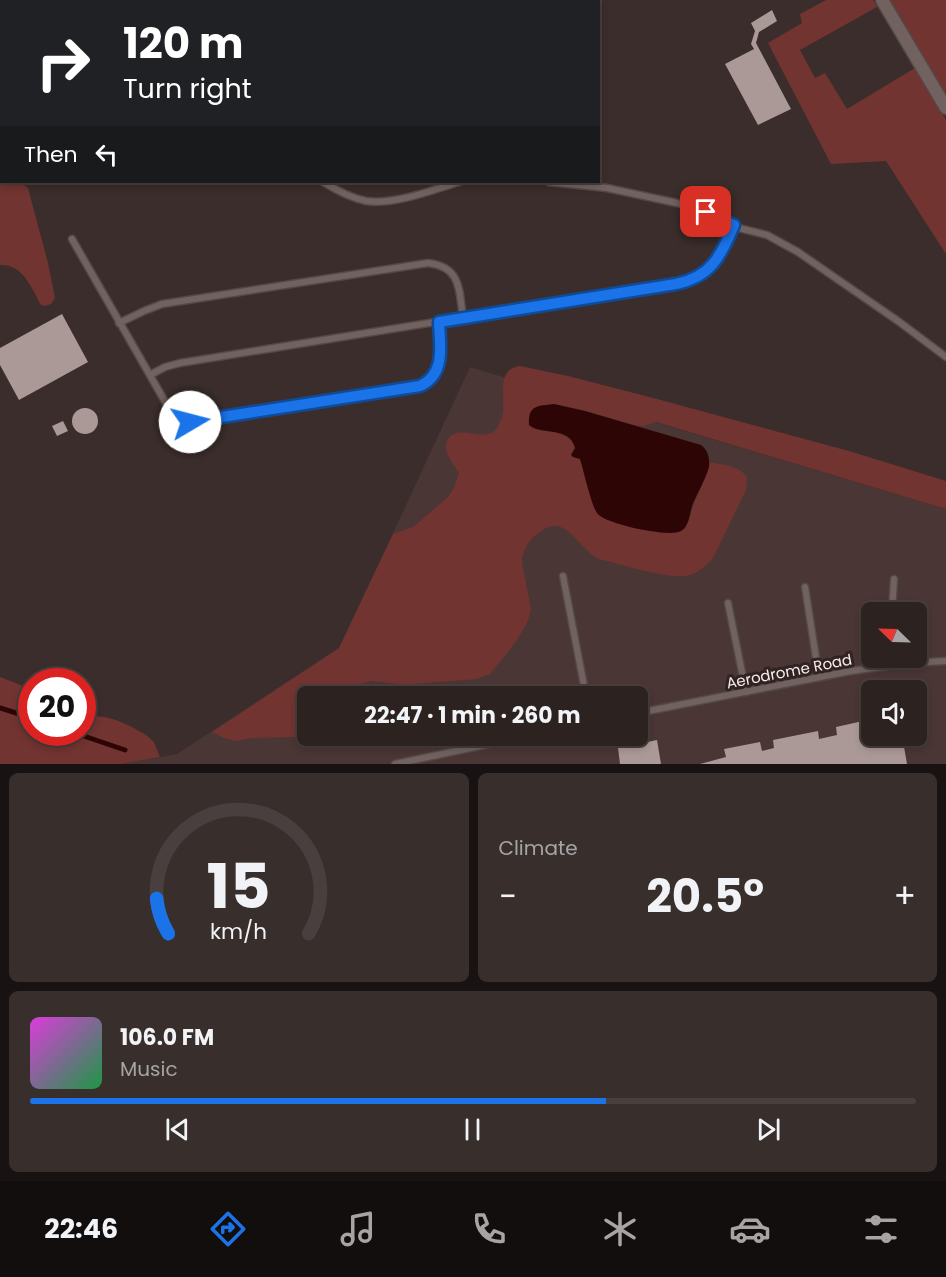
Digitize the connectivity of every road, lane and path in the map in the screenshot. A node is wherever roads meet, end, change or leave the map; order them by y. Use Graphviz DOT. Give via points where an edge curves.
graph roads {
  1 [pos="882,0"];
  2 [pos="946,108"];
  3 [pos="325,183"];
  4 [pos="456,183"];
  5 [pos="559,183"];
  6 [pos="734,225"];
  7 [pos="72,238"];
  8 [pos="463,318"];
  9 [pos="439,322"];
  10 [pos="119,323"];
  11 [pos="946,357"];
  12 [pos="150,375"];
  13 [pos="563,576"];
  14 [pos="894,579"];
  15 [pos="805,587"];
  16 [pos="893,602"];
  17 [pos="728,603"];
  18 [pos="946,661"];
  19 [pos="927,662"];
  20 [pos="873,668"];
  21 [pos="819,677"];
  22 [pos="584,686"];
  23 [pos="746,692"];
  24 [pos="648,711"];
  25 [pos="480,746"];
  26 [pos="395,764"];
  1 -- 2 [label="street"];
  3 -- 4 [label="lane" via="366,201 414,195"];
  5 -- 6 [label="lane" via="656,198"];
  6 -- 8 [label="lane" via="713,266 691,280"];
  6 -- 11 [label="lane" via="767,235 791,248"];
  7 -- 10 [label="lane"];
  8 -- 9 [label="lane"];
  8 -- 10 [label="lane" via="456,279 447,269 428,263 162,304"];
  9 -- 12 [label="lane" via="180,363"];
  9 -- 12 [label="lane" via="438,368 429,381 414,388 190,422 170,410"];
  10 -- 12 [label="lane"];
  13 -- 22 [label="lane"];
  14 -- 16 [label="lane"];
  15 -- 21 [label="lane"];
  17 -- 23 [label="lane"];
  18 -- 19 [label="lane, Aerodrome Road"];
  20 -- 21 [label="lane, Aerodrome Road"];
  21 -- 23 [label="lane, Aerodrome Road"];
  23 -- 24 [label="lane, Aerodrome Road"];
  25 -- 26 [label="lane"];
}
